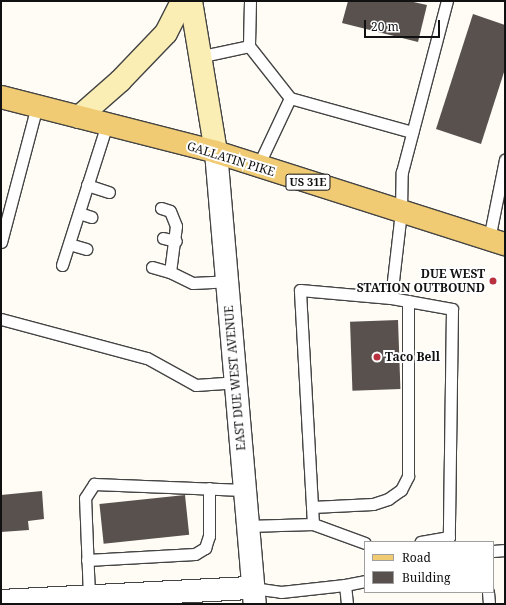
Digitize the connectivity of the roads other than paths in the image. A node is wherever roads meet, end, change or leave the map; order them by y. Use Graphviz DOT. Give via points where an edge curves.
graph roads {
  1 [pos="182,1"];
  2 [pos="191,1"];
  3 [pos="250,1"];
  4 [pos="447,1"];
  5 [pos="249,46"];
  6 [pos="198,58"];
  7 [pos="1,96"];
  8 [pos="290,98"];
  9 [pos="37,106"];
  10 [pos="79,117"];
  11 [pos="107,124"];
  12 [pos="412,132"];
  13 [pos="216,152"];
  14 [pos="505,160"];
  15 [pos="258,166"];
  16 [pos="88,185"];
  17 [pos="109,192"];
  18 [pos="161,208"];
  19 [pos="401,211"];
  20 [pos="78,213"];
  21 [pos="91,217"];
  22 [pos="163,238"];
  23 [pos="176,240"];
  24 [pos="1,242"];
  25 [pos="497,242"];
  26 [pos="69,244"];
  27 [pos="86,249"];
  28 [pos="62,265"];
  29 [pos="152,267"];
  30 [pos="170,272"];
  31 [pos="227,281"];
  32 [pos="391,298"];
  33 [pos="408,301"];
  34 [pos="1,319"];
  35 [pos="235,382"];
  36 [pos="209,488"];
  37 [pos="244,490"];
  38 [pos="312,507"];
  39 [pos="313,524"];
  40 [pos="247,526"];
  41 [pos="448,540"];
  42 [pos="434,541"];
  43 [pos="364,543"];
  44 [pos="494,550"];
  45 [pos="505,550"];
  46 [pos="87,560"];
  47 [pos="364,580"];
  48 [pos="345,585"];
  49 [pos="488,593"];
  50 [pos="89,596"];
  51 [pos="254,596"];
  52 [pos="1,601"];
  53 [pos="347,604"];
  54 [pos="489,604"];
  1 -- 10 [label="main road" via="161,38 120,81"];
  2 -- 6 [label="main road"];
  3 -- 5 [label="lane"];
  4 -- 12 [label="lane"];
  5 -- 6 [label="lane"];
  5 -- 8 [label="lane"];
  6 -- 13 [label="main road"];
  7 -- 9 [label="main road, GALLATIN PIKE / US 31E"];
  8 -- 12 [label="lane"];
  8 -- 15 [label="lane"];
  9 -- 10 [label="main road, GALLATIN PIKE / US 31E"];
  9 -- 24 [label="lane"];
  10 -- 11 [label="main road, GALLATIN PIKE / US 31E"];
  11 -- 13 [label="main road, GALLATIN PIKE / US 31E"];
  11 -- 16 [label="lane"];
  12 -- 19 [label="lane" via="402,172"];
  13 -- 15 [label="main road, GALLATIN PIKE / US 31E"];
  13 -- 31 [label="street, EAST DUE WEST AVENUE"];
  14 -- 25 [label="lane"];
  15 -- 19 [label="main road, GALLATIN PIKE / US 31E"];
  16 -- 17 [label="lane"];
  16 -- 20 [label="lane"];
  18 -- 23 [label="lane" via="170,211 176,226"];
  19 -- 25 [label="main road, GALLATIN PIKE / US 31E"];
  19 -- 32 [label="lane"];
  20 -- 21 [label="lane"];
  20 -- 26 [label="lane"];
  22 -- 23 [label="lane"];
  23 -- 30 [label="lane"];
  26 -- 27 [label="lane"];
  26 -- 28 [label="lane"];
  29 -- 30 [label="lane"];
  30 -- 31 [label="lane" via="193,283"];
  31 -- 35 [label="street, EAST DUE WEST AVENUE"];
  32 -- 33 [label="lane"];
  32 -- 38 [label="lane" via="300,290"];
  33 -- 38 [label="lane" via="408,476 401,490 388,499 373,504"];
  33 -- 41 [label="lane" via="452,309"];
  34 -- 35 [label="lane" via="147,358 196,385"];
  35 -- 37 [label="street, EAST DUE WEST AVENUE"];
  36 -- 37 [label="lane"];
  36 -- 46 [label="lane" via="209,536 204,548 195,554"];
  36 -- 46 [label="lane" via="94,484 85,498"];
  37 -- 40 [label="street, EAST DUE WEST AVENUE"];
  38 -- 39 [label="lane"];
  39 -- 40 [label="lane"];
  39 -- 43 [label="lane"];
  40 -- 51 [label="street, EAST DUE WEST AVENUE"];
  41 -- 42 [label="lane"];
  44 -- 45 [label="lane"];
  46 -- 50 [label="lane"];
  47 -- 48 [label="lane"];
  48 -- 51 [label="lane"];
  48 -- 53 [label="lane"];
  49 -- 54 [label="lane"];
  50 -- 51 [label="street"];
  50 -- 52 [label="street"];
}
